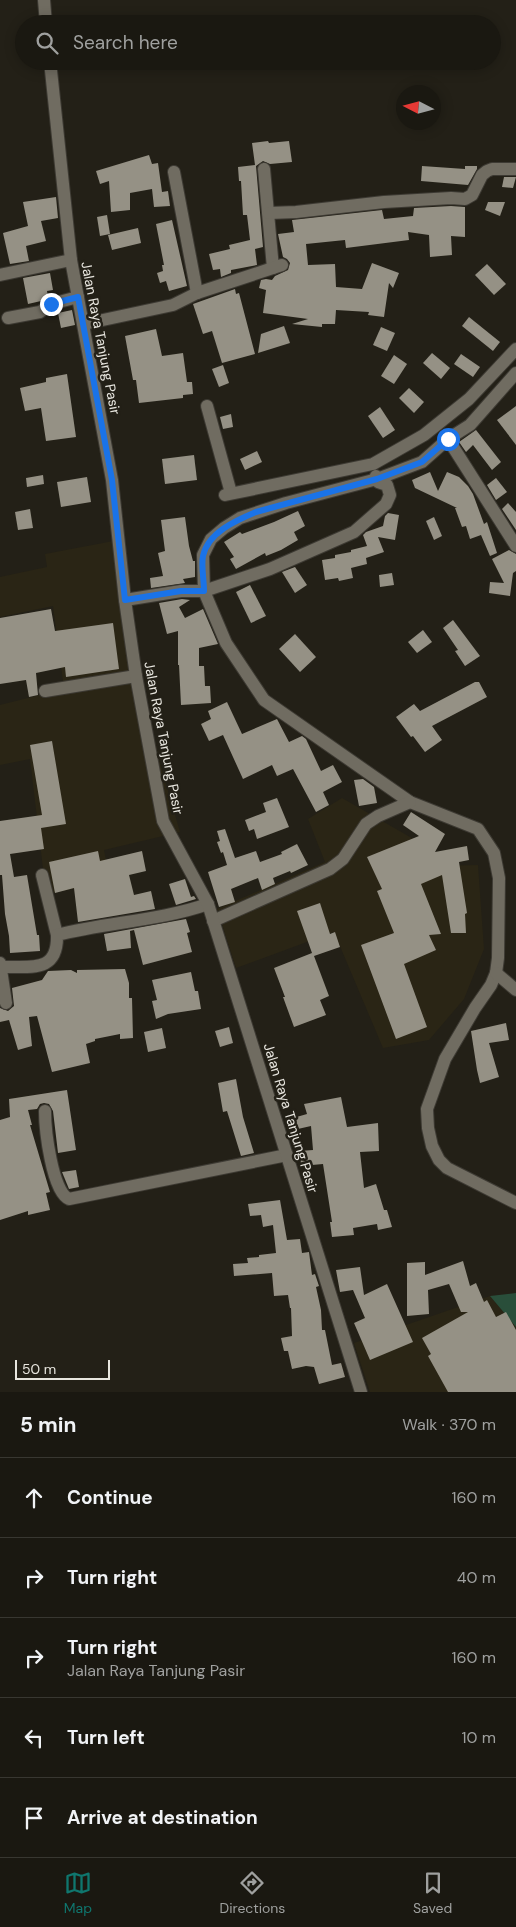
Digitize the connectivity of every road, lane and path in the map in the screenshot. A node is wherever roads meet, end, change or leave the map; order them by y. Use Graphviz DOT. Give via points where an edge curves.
graph roads {
  1 [pos="44,0"];
  2 [pos="45,15"];
  3 [pos="51,70"];
  4 [pos="264,168"];
  5 [pos="516,169"];
  6 [pos="174,172"];
  7 [pos="268,213"];
  8 [pos="70,260"];
  9 [pos="0,275"];
  10 [pos="197,293"];
  11 [pos="78,297"];
  12 [pos="8,318"];
  13 [pos="84,324"];
  14 [pos="516,349"];
  15 [pos="516,373"];
  16 [pos="207,406"];
  17 [pos="448,439"];
  18 [pos="375,472"];
  19 [pos="516,546"];
  20 [pos="202,591"];
  21 [pos="125,600"];
  22 [pos="136,676"];
  23 [pos="45,691"];
  24 [pos="402,805"];
  25 [pos="42,875"];
  26 [pos="208,904"];
  27 [pos="213,921"];
  28 [pos="57,935"];
  29 [pos="1,965"];
  30 [pos="496,973"];
  31 [pos="516,990"];
  32 [pos="6,1003"];
  33 [pos="45,1111"];
  34 [pos="287,1155"];
  35 [pos="516,1203"];
  36 [pos="361,1392"];
  1 -- 2 [label="street"];
  3 -- 8 [label="street, Jalan Raya Tanjung Pasir"];
  4 -- 7 [label="street"];
  5 -- 7 [label="street" via="487,171 472,195 465,199 384,202"];
  6 -- 10 [label="street"];
  7 -- 10 [label="street" via="278,266"];
  8 -- 9 [label="street"];
  8 -- 11 [label="street, Jalan Raya Tanjung Pasir"];
  10 -- 13 [label="street" via="173,305"];
  11 -- 12 [label="street" via="51,304 40,312"];
  11 -- 13 [label="street, Jalan Raya Tanjung Pasir"];
  13 -- 21 [label="street, Jalan Raya Tanjung Pasir" via="112,480"];
  14 -- 18 [label="street" via="470,399"];
  15 -- 17 [label="street" via="470,425"];
  16 -- 18 [label="street" via="228,494"];
  17 -- 18 [label="street" via="422,462"];
  17 -- 19 [label="street"];
  18 -- 20 [label="street" via="256,512 224,528 212,539 203,555"];
  18 -- 20 [label="street" via="378,482 387,485 390,495 386,504 354,532 270,568"];
  20 -- 21 [label="street"];
  20 -- 24 [label="street" via="226,644 264,700"];
  21 -- 22 [label="street, Jalan Raya Tanjung Pasir"];
  22 -- 23 [label="street"];
  22 -- 26 [label="street, Jalan Raya Tanjung Pasir" via="163,821"];
  24 -- 27 [label="street" via="366,824 343,859 330,869"];
  24 -- 30 [label="street" via="478,828 494,853 500,878"];
  25 -- 28 [label="street"];
  26 -- 27 [label="street, Jalan Raya Tanjung Pasir"];
  26 -- 28 [label="street"];
  27 -- 34 [label="street, Jalan Raya Tanjung Pasir"];
  28 -- 29 [label="street" via="58,950 42,965"];
  29 -- 32 [label="street"];
  30 -- 31 [label="street"];
  30 -- 35 [label="street" via="445,1058 427,1109 428,1128 432,1146 447,1168"];
  33 -- 34 [label="street" via="49,1154 60,1190 69,1199"];
  34 -- 36 [label="street, Jalan Raya Tanjung Pasir"];
}
